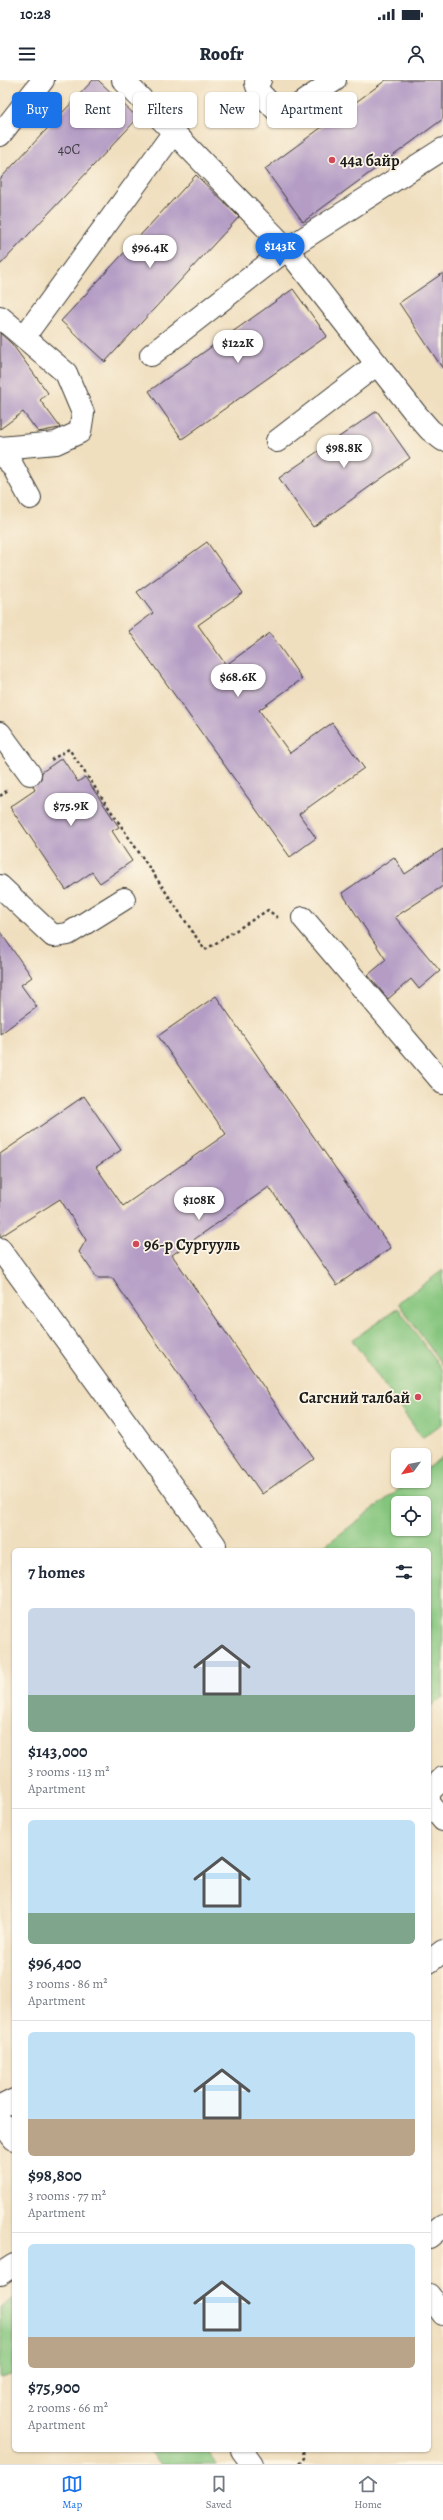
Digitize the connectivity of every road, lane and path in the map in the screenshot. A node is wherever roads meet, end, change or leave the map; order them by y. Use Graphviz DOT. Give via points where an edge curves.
graph roads {
  1 [pos="43,80"];
  2 [pos="123,80"];
  3 [pos="260,80"];
  4 [pos="335,80"];
  5 [pos="174,132"];
  6 [pos="0,135"];
  7 [pos="443,149"];
  8 [pos="287,249"];
  9 [pos="0,317"];
  10 [pos="24,337"];
  11 [pos="152,355"];
  12 [pos="378,364"];
  13 [pos="443,440"];
  14 [pos="277,441"];
  15 [pos="0,448"];
  16 [pos="0,454"];
  17 [pos="30,498"];
  18 [pos="0,733"];
  19 [pos="30,774"];
  20 [pos="0,796"];
  21 [pos="0,886"];
  22 [pos="124,899"];
  23 [pos="303,918"];
  24 [pos="443,1083"];
  25 [pos="0,1249"];
  26 [pos="215,1545"];
  27 [pos="443,1778"];
  28 [pos="431,1790"];
  29 [pos="431,1805"];
  30 [pos="443,1820"];
  31 [pos="443,1951"];
  32 [pos="431,1960"];
  33 [pos="12,2101"];
  34 [pos="0,2107"];
  35 [pos="0,2121"];
  36 [pos="12,2136"];
  37 [pos="443,2226"];
  38 [pos="431,2235"];
  39 [pos="12,2266"];
  40 [pos="0,2274"];
  41 [pos="431,2298"];
  42 [pos="443,2314"];
  43 [pos="243,2452"];
  44 [pos="303,2452"];
  45 [pos="252,2464"];
  46 [pos="299,2464"];
  1 -- 6 [label="street"];
  2 -- 5 [label="street"];
  3 -- 4 [label="street" via="256,83 259,92 280,114 290,111"];
  5 -- 8 [label="street"];
  5 -- 10 [label="street"];
  7 -- 8 [label="street"];
  8 -- 11 [label="street"];
  8 -- 12 [label="street"];
  9 -- 10 [label="street"];
  10 -- 15 [label="street" via="66,373 83,413 80,432 56,443"];
  12 -- 13 [label="street" via="430,430"];
  12 -- 14 [label="street"];
  16 -- 17 [label="street" via="12,465"];
  18 -- 19 [label="street"];
  19 -- 20 [label="path"];
  19 -- 23 [label="path" via="69,749 206,950 268,910 280,920"];
  21 -- 22 [label="street" via="53,936 68,934"];
  23 -- 24 [label="street"];
  25 -- 26 [label="street"];
  27 -- 28 [label="street"];
  29 -- 30 [label="street"];
  31 -- 32 [label="street"];
  33 -- 34 [label="street"];
  35 -- 36 [label="street"];
  37 -- 38 [label="street"];
  39 -- 40 [label="street"];
  41 -- 42 [label="street"];
  43 -- 45 [label="street"];
  44 -- 46 [label="path" via="304,2458"];
}
